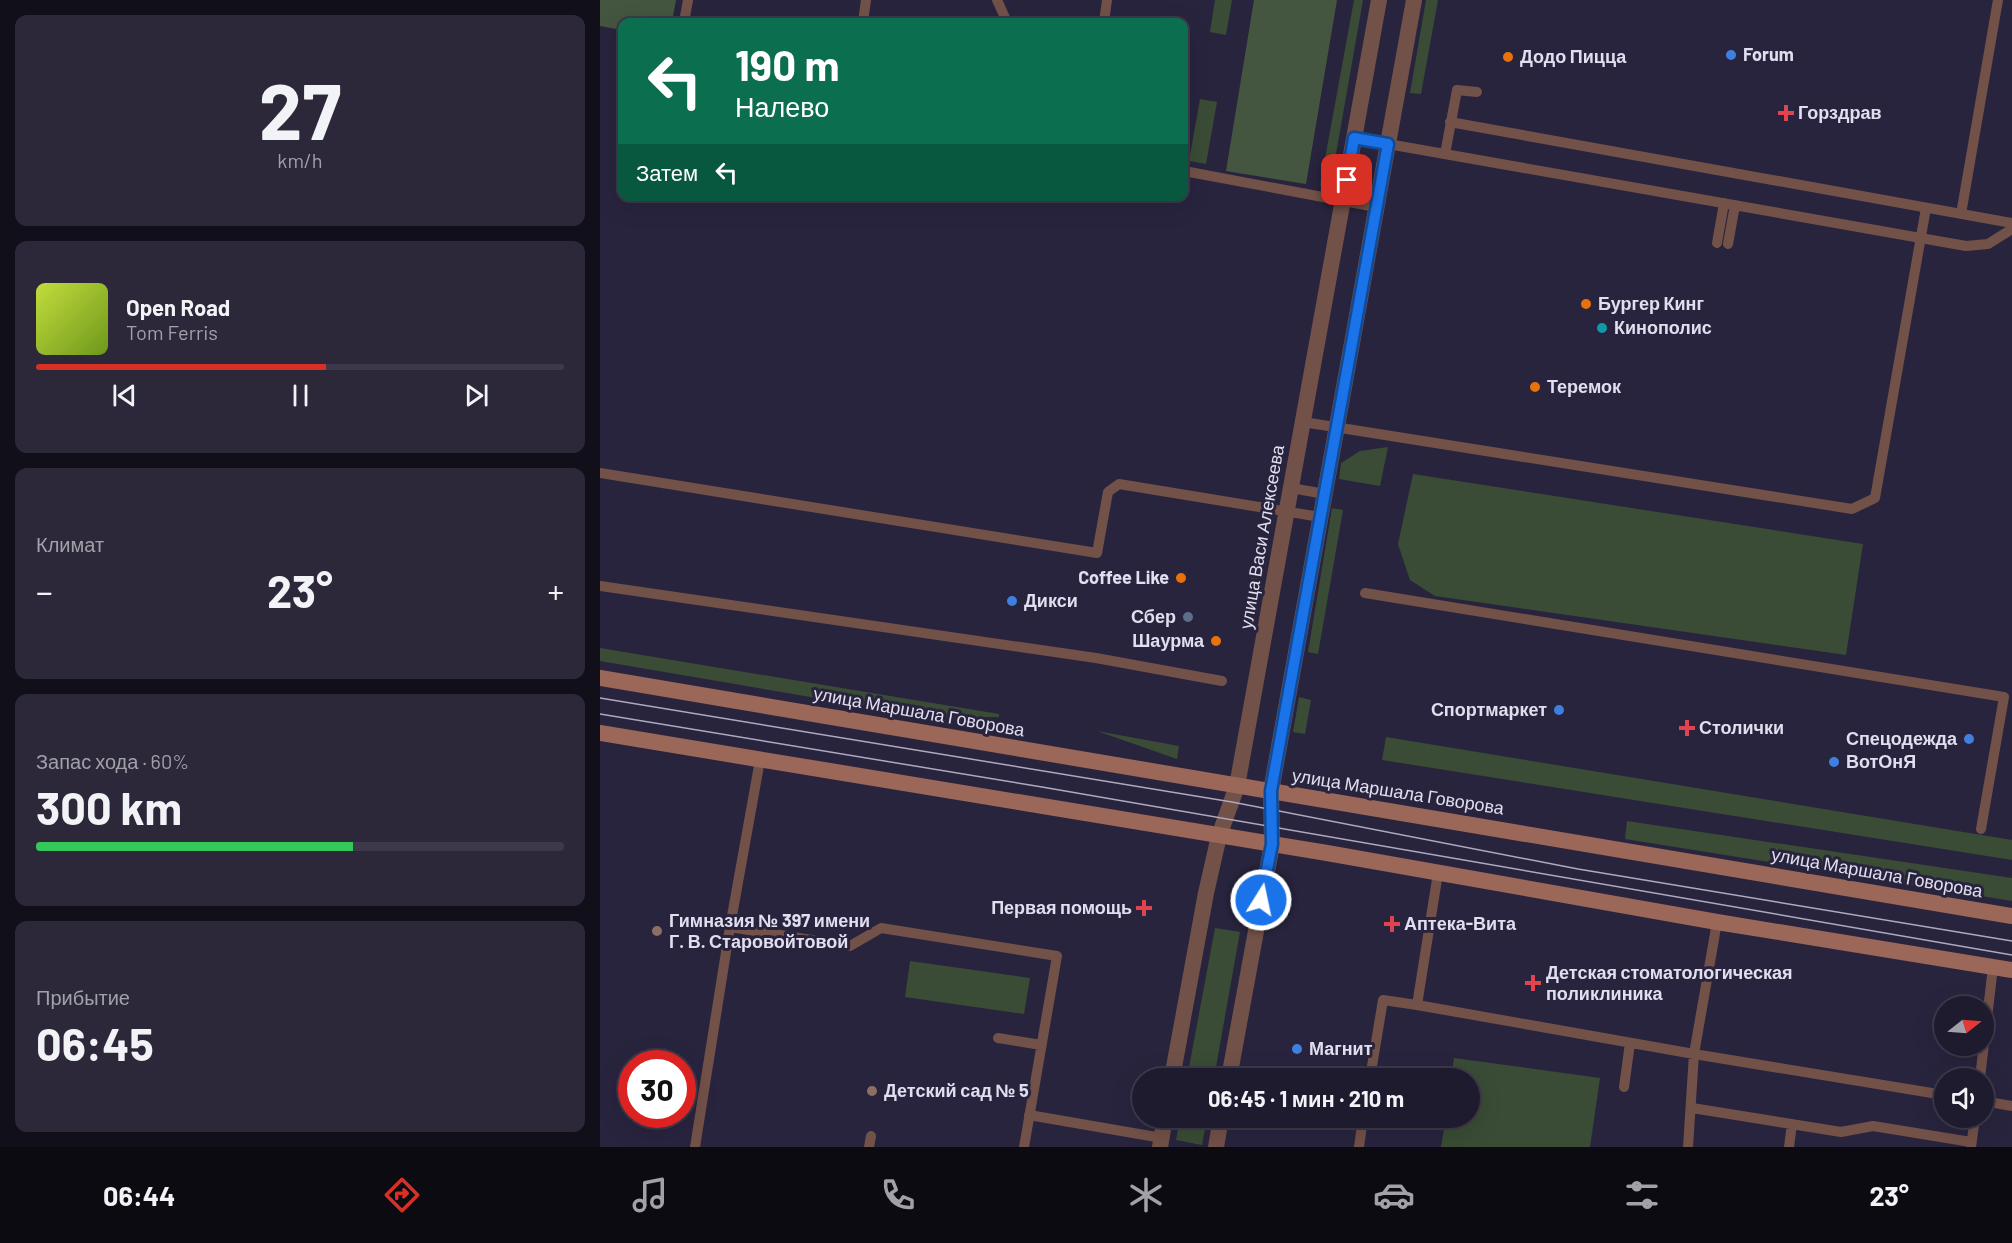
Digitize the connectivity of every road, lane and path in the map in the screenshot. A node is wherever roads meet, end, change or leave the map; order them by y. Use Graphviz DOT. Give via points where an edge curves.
graph roads {
  1 [pos="688,0"];
  2 [pos="866,0"];
  3 [pos="997,0"];
  4 [pos="1107,0"];
  5 [pos="1379,0"];
  6 [pos="1414,0"];
  7 [pos="1998,0"];
  8 [pos="685,18"];
  9 [pos="863,18"];
  10 [pos="1005,18"];
  11 [pos="1105,18"];
  12 [pos="1477,92"];
  13 [pos="1450,123"];
  14 [pos="1354,138"];
  15 [pos="1388,144"];
  16 [pos="1444,154"];
  17 [pos="1188,172"];
  18 [pos="1343,201"];
  19 [pos="1729,204"];
  20 [pos="1377,207"];
  21 [pos="1926,208"];
  22 [pos="1961,214"];
  23 [pos="2012,224"];
  24 [pos="2012,229"];
  25 [pos="1920,238"];
  26 [pos="1723,244"];
  27 [pos="1303,422"];
  28 [pos="1336,428"];
  29 [pos="600,473"];
  30 [pos="1291,488"];
  31 [pos="1325,494"];
  32 [pos="1287,511"];
  33 [pos="1320,517"];
  34 [pos="600,586"];
  35 [pos="1365,593"];
  36 [pos="600,678"];
  37 [pos="1221,681"];
  38 [pos="600,733"];
  39 [pos="760,760"];
  40 [pos="1237,786"];
  41 [pos="1271,791"];
  42 [pos="1981,829"];
  43 [pos="1219,836"];
  44 [pos="1272,844"];
  45 [pos="1438,873"];
  46 [pos="2012,916"];
  47 [pos="1717,922"];
  48 [pos="730,927"];
  49 [pos="1993,967"];
  50 [pos="2012,970"];
  51 [pos="1417,1005"];
  52 [pos="998,1038"];
  53 [pos="1630,1043"];
  54 [pos="1041,1045"];
  55 [pos="1694,1054"];
  56 [pos="1174,1068"];
  57 [pos="1230,1068"];
  58 [pos="1372,1068"];
  59 [pos="1981,1068"];
  60 [pos="1624,1087"];
  61 [pos="1934,1093"];
  62 [pos="1994,1103"];
  63 [pos="2012,1106"];
  64 [pos="1692,1108"];
  65 [pos="1029,1115"];
  66 [pos="1792,1124"];
  67 [pos="1163,1128"];
  68 [pos="1219,1128"];
  69 [pos="1362,1128"];
  70 [pos="1973,1128"];
  71 [pos="1161,1143"];
  72 [pos="1971,1144"];
  73 [pos="695,1147"];
  74 [pos="1024,1147"];
  75 [pos="1216,1147"];
  76 [pos="1359,1147"];
  77 [pos="1688,1147"];
  78 [pos="1789,1147"];
  1 -- 8 [label="lane"];
  2 -- 9 [label="lane"];
  3 -- 10 [label="lane"];
  4 -- 11 [label="lane"];
  5 -- 14 [label="street, улица Васи Алексеева"];
  6 -- 15 [label="street"];
  7 -- 22 [label="lane"];
  12 -- 13 [label="lane" via="1457,90"];
  13 -- 16 [label="lane"];
  13 -- 21 [label="lane"];
  14 -- 15 [label="lane"];
  14 -- 18 [label="street, улица Васи Алексеева"];
  15 -- 16 [label="lane"];
  15 -- 20 [label="street"];
  16 -- 19 [label="lane"];
  17 -- 18 [label="lane"];
  18 -- 20 [label="lane"];
  18 -- 27 [label="street, улица Васи Алексеева"];
  19 -- 25 [label="lane"];
  19 -- 26 [label="lane"];
  20 -- 28 [label="street"];
  21 -- 22 [label="lane"];
  21 -- 25 [label="lane"];
  22 -- 23 [label="lane"];
  24 -- 25 [label="lane" via="1988,244 1966,246"];
  25 -- 28 [label="lane" via="1875,498 1852,509"];
  27 -- 28 [label="lane"];
  27 -- 30 [label="street, улица Васи Алексеева"];
  28 -- 31 [label="street"];
  29 -- 32 [label="lane" via="1097,553 1108,492 1119,484"];
  30 -- 31 [label="lane"];
  30 -- 32 [label="street, улица Васи Алексеева"];
  31 -- 33 [label="street"];
  32 -- 33 [label="lane"];
  32 -- 40 [label="street, улица Васи Алексеева"];
  33 -- 41 [label="street"];
  34 -- 37 [label="lane" via="1096,658"];
  35 -- 42 [label="lane" via="2004,697"];
  36 -- 40 [label="main road, улица Маршала Говорова"];
  38 -- 39 [label="main road"];
  39 -- 43 [label="main road"];
  39 -- 48 [label="lane"];
  40 -- 41 [label="main road, улица Маршала Говорова"];
  40 -- 43 [label="street, улица Васи Алексеева"];
  41 -- 44 [label="street"];
  41 -- 46 [label="main road, улица Маршала Говорова"];
  43 -- 44 [label="main road"];
  43 -- 56 [label="street, улица Васи Алексеева"];
  44 -- 45 [label="main road"];
  44 -- 57 [label="street"];
  45 -- 47 [label="main road"];
  45 -- 51 [label="lane"];
  47 -- 49 [label="main road"];
  47 -- 55 [label="lane"];
  48 -- 54 [label="lane" via="850,946 880,928 1057,956"];
  48 -- 73 [label="lane"];
  49 -- 50 [label="main road"];
  49 -- 59 [label="lane"];
  51 -- 53 [label="lane"];
  51 -- 58 [label="lane" via="1383,1000"];
  52 -- 54 [label="lane"];
  53 -- 55 [label="lane"];
  53 -- 60 [label="lane"];
  54 -- 65 [label="lane"];
  55 -- 61 [label="lane"];
  55 -- 64 [label="lane"];
  62 -- 63 [label="lane"];
  64 -- 66 [label="lane"];
  64 -- 77 [label="lane"];
  65 -- 71 [label="lane"];
  65 -- 74 [label="lane"];
  66 -- 72 [label="lane" via="1841,1132 1873,1126"];
  66 -- 78 [label="lane"];
  67 -- 71 [label="street"];
  68 -- 75 [label="street"];
  69 -- 76 [label="lane"];
  70 -- 72 [label="lane"];
}
